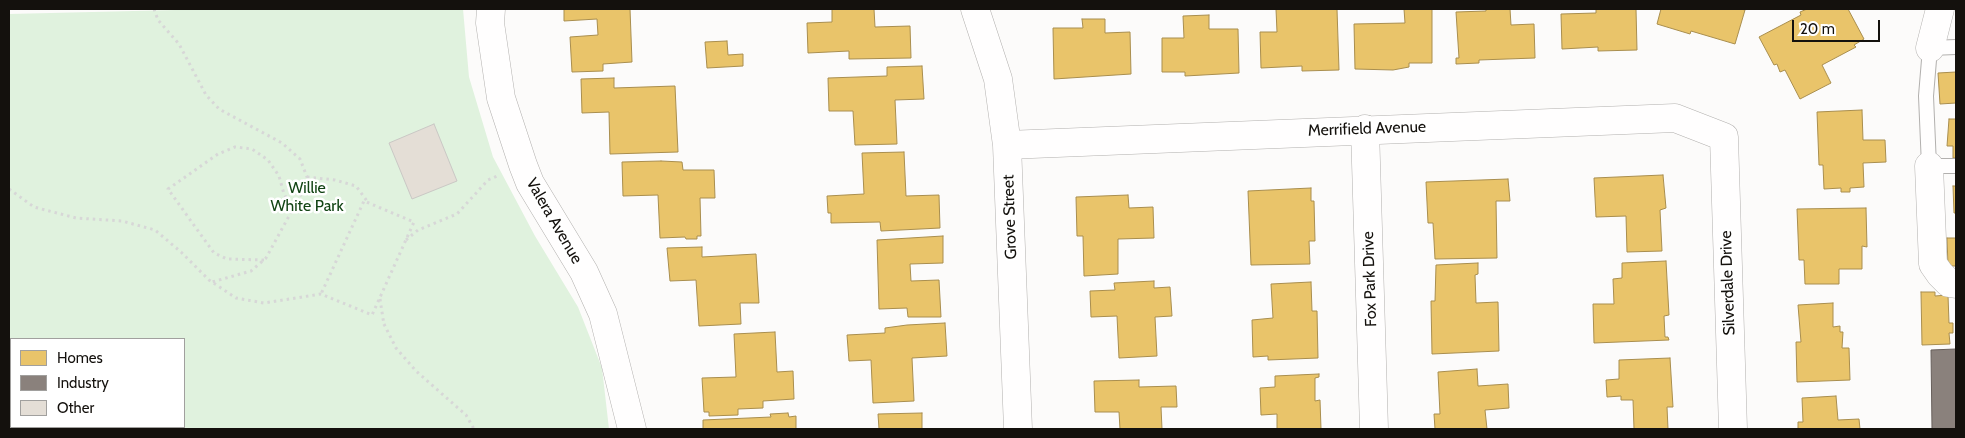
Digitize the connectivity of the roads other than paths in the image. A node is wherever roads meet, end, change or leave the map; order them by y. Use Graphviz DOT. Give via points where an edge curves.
graph roads {
  1 [pos="490,9"];
  2 [pos="975,9"];
  3 [pos="1940,9"];
  4 [pos="1943,47"];
  5 [pos="1365,129"];
  6 [pos="1724,137"];
  7 [pos="1007,145"];
  8 [pos="1929,166"];
  9 [pos="1956,166"];
  10 [pos="1956,284"];
  11 [pos="632,429"];
  12 [pos="1018,429"];
  13 [pos="1374,429"];
  14 [pos="1733,429"];
  1 -- 11 [label="street, Valera Avenue" via="501,98 523,165 530,183 584,272 603,314"];
  2 -- 7 [label="street, Grove Street" via="998,79"];
  3 -- 4 [label="street"];
  4 -- 8 [label="lane" via="1926,96"];
  5 -- 6 [label="street, Merrifield Avenue" via="1675,118"];
  5 -- 7 [label="street, Merrifield Avenue"];
  5 -- 13 [label="street, Fox Park Drive"];
  6 -- 14 [label="street, Silverdale Drive"];
  7 -- 12 [label="street, Grove Street"];
  8 -- 9 [label="lane"];
  8 -- 10 [label="street" via="1933,264 1949,283"];
}
